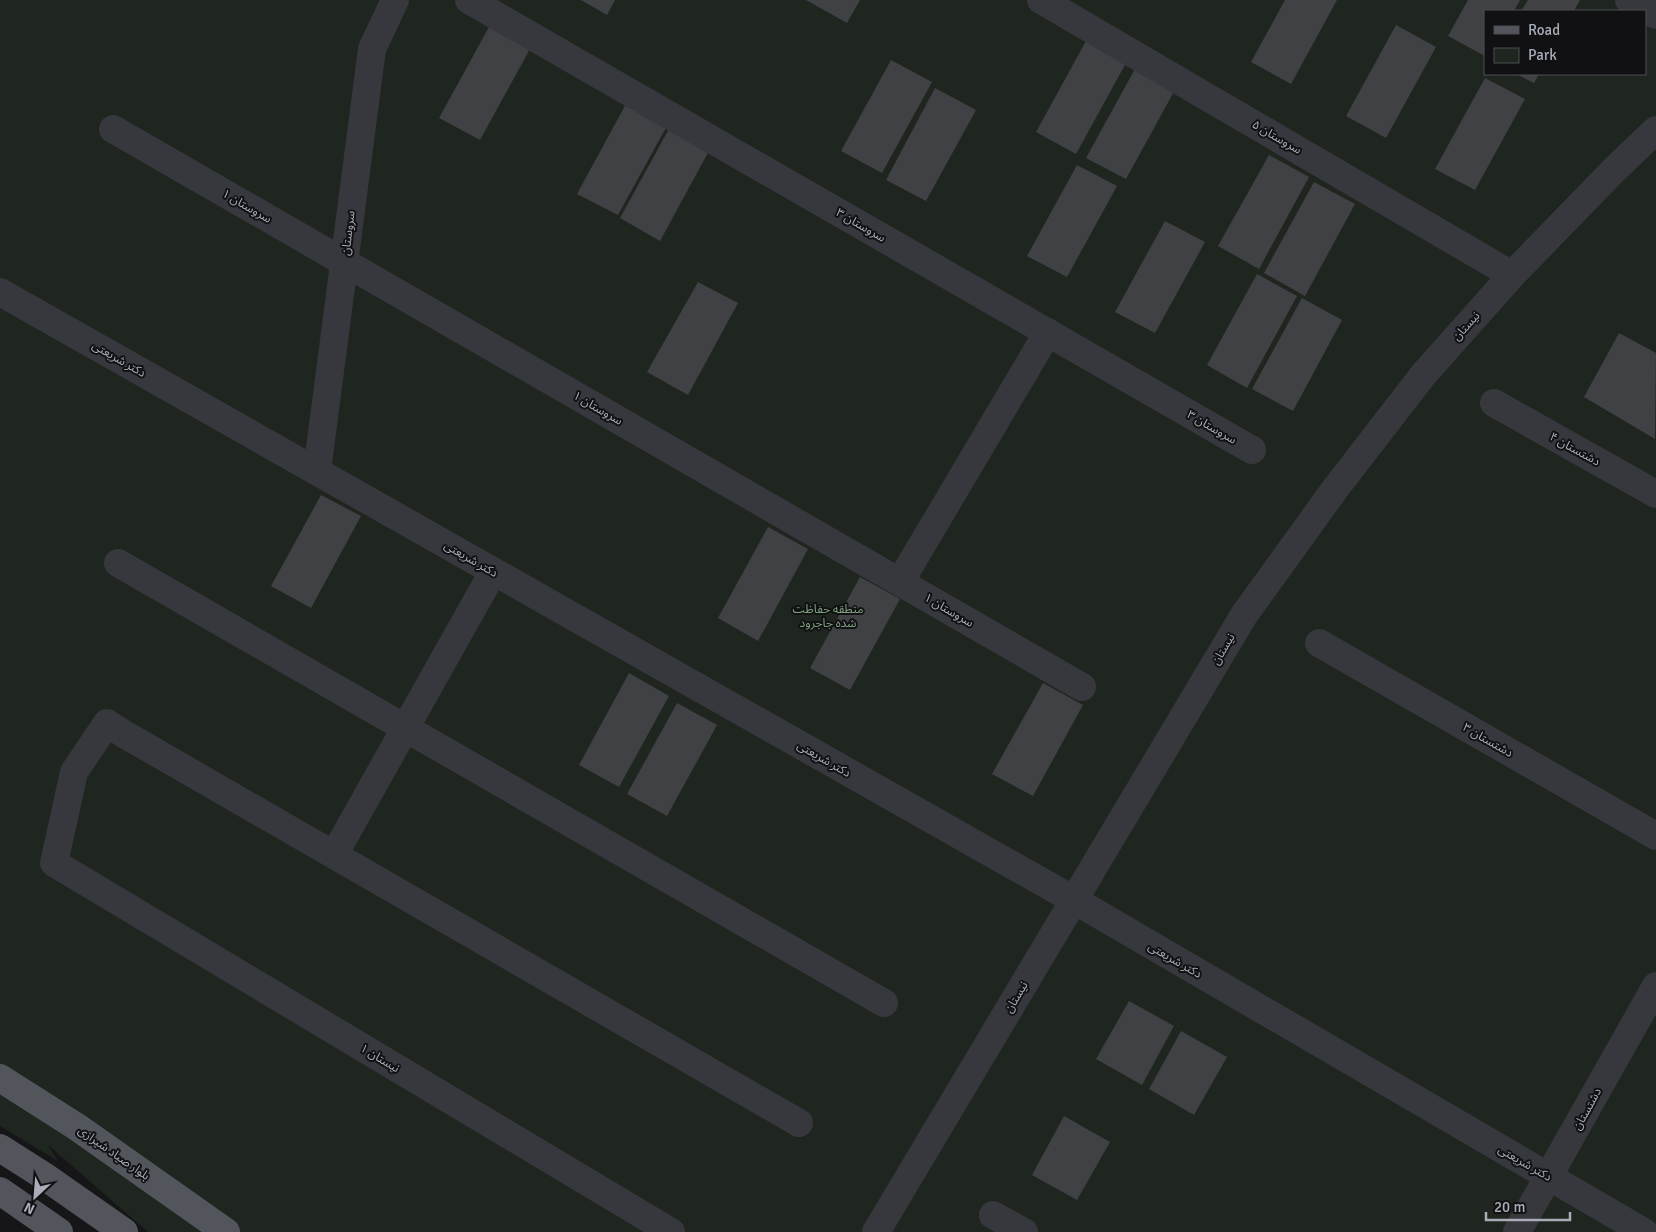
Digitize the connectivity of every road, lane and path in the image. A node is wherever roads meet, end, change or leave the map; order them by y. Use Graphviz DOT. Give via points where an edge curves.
graph roads {
  1 [pos="395,0"];
  2 [pos="469,0"];
  3 [pos="1041,0"];
  4 [pos="1629,0"];
  5 [pos="1656,15"];
  6 [pos="114,130"];
  7 [pos="1656,130"];
  8 [pos="344,262"];
  9 [pos="1512,275"];
  10 [pos="0,292"];
  11 [pos="1048,332"];
  12 [pos="1494,404"];
  13 [pos="1252,450"];
  14 [pos="317,472"];
  15 [pos="1656,494"];
  16 [pos="118,563"];
  17 [pos="493,572"];
  18 [pos="900,582"];
  19 [pos="1319,643"];
  20 [pos="1082,687"];
  21 [pos="406,728"];
  22 [pos="1656,836"];
  23 [pos="334,855"];
  24 [pos="1074,900"];
  25 [pos="1656,986"];
  26 [pos="884,1003"];
  27 [pos="0,1078"];
  28 [pos="799,1123"];
  29 [pos="0,1148"];
  30 [pos="1548,1177"];
  31 [pos="0,1191"];
  32 [pos="993,1215"];
  33 [pos="59,1232"];
  34 [pos="124,1232"];
  35 [pos="226,1232"];
  36 [pos="671,1232"];
  37 [pos="876,1232"];
  38 [pos="1024,1232"];
  39 [pos="1517,1232"];
  40 [pos="1644,1232"];
  1 -- 8 [label="street, سروستان" via="372,49"];
  2 -- 11 [label="street, سروستان ۳"];
  3 -- 9 [label="street, سروستان ۵"];
  4 -- 5 [label="street"];
  6 -- 8 [label="street, سروستان ۱"];
  7 -- 9 [label="street, نیستان"];
  8 -- 14 [label="street, سروستان"];
  8 -- 18 [label="street, سروستان ۱"];
  9 -- 24 [label="street, نیستان" via="1422,375 1244,615"];
  10 -- 14 [label="street, دکتر شریعتی"];
  11 -- 13 [label="street, سروستان ۳"];
  11 -- 18 [label="street"];
  12 -- 15 [label="street, دشتستان ۴"];
  14 -- 17 [label="street, دکتر شریعتی"];
  16 -- 21 [label="street"];
  17 -- 21 [label="street"];
  17 -- 24 [label="street, دکتر شریعتی"];
  18 -- 20 [label="street, سروستان ۱"];
  19 -- 22 [label="street, دشتستان ۳"];
  21 -- 23 [label="street"];
  21 -- 26 [label="street"];
  23 -- 28 [label="street"];
  23 -- 36 [label="street, نیستان ۱" via="106,722 74,772 54,863"];
  24 -- 30 [label="street, دکتر شریعتی"];
  24 -- 37 [label="street, نیستان"];
  25 -- 30 [label="street, دشتستان"];
  27 -- 35 [label="main road, بلوار صیاد شیرازی" via="76,1126"];
  29 -- 34 [label="main road"];
  30 -- 39 [label="street, دشتستان"];
  30 -- 40 [label="street, دکتر شریعتی"];
  31 -- 33 [label="main road"];
  32 -- 38 [label="street"];
}
